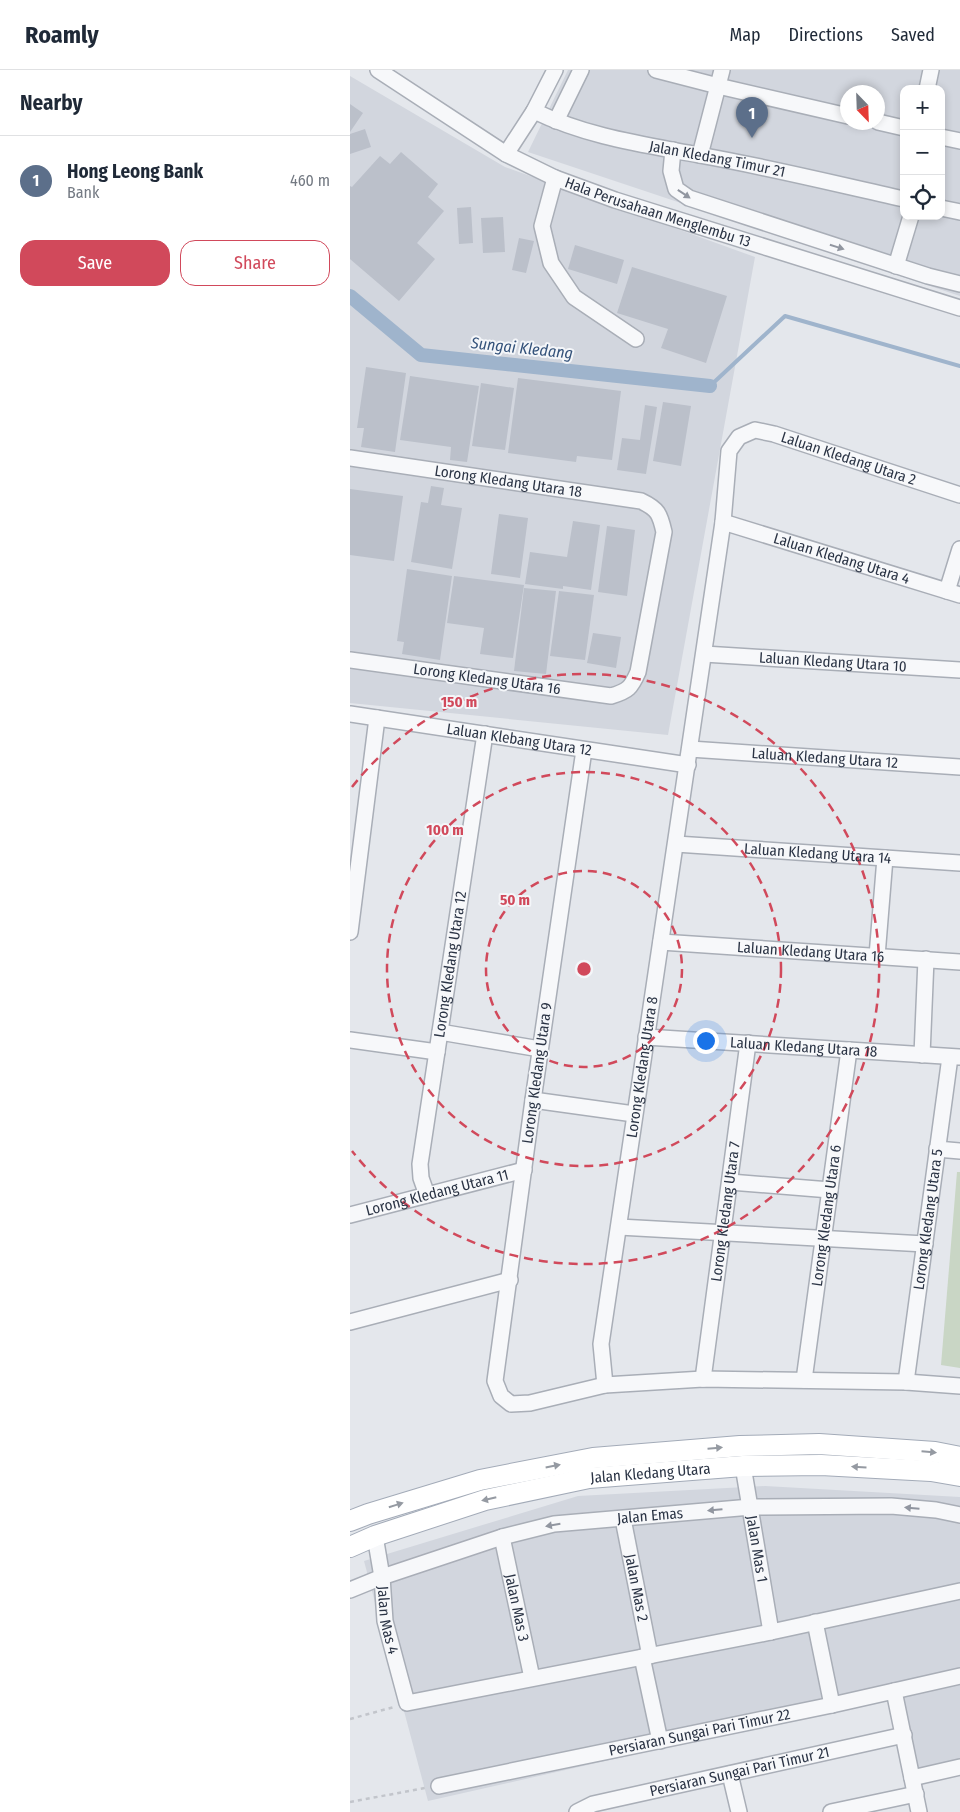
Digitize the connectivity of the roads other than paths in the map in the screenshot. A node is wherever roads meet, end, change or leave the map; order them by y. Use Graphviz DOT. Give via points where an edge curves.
graph roads {
  1 [pos="378,70"];
  2 [pos="556,70"];
  3 [pos="581,70"];
  4 [pos="656,70"];
  5 [pos="722,70"];
  6 [pos="931,70"];
  7 [pos="928,85"];
  8 [pos="718,86"];
  9 [pos="534,111"];
  10 [pos="840,114"];
  11 [pos="556,122"];
  12 [pos="885,124"];
  13 [pos="900,127"];
  14 [pos="945,138"];
  15 [pos="960,141"];
  16 [pos="672,150"];
  17 [pos="506,154"];
  18 [pos="700,155"];
  19 [pos="555,178"];
  20 [pos="900,196"];
  21 [pos="945,209"];
  22 [pos="960,212"];
  23 [pos="910,220"];
  24 [pos="896,266"];
  25 [pos="960,284"];
  26 [pos="960,308"];
  27 [pos="636,338"];
  28 [pos="739,437"];
  29 [pos="350,458"];
  30 [pos="960,495"];
  31 [pos="723,522"];
  32 [pos="960,549"];
  33 [pos="954,593"];
  34 [pos="704,654"];
  35 [pos="350,660"];
  36 [pos="960,670"];
  37 [pos="624,692"];
  38 [pos="350,714"];
  39 [pos="377,718"];
  40 [pos="485,734"];
  41 [pos="690,749"];
  42 [pos="584,750"];
  43 [pos="688,765"];
  44 [pos="960,767"];
  45 [pos="676,844"];
  46 [pos="885,858"];
  47 [pos="960,863"];
  48 [pos="350,932"];
  49 [pos="661,942"];
  50 [pos="877,956"];
  51 [pos="926,959"];
  52 [pos="960,962"];
  53 [pos="440,1032"];
  54 [pos="646,1037"];
  55 [pos="350,1040"];
  56 [pos="748,1044"];
  57 [pos="540,1049"];
  58 [pos="849,1050"];
  59 [pos="438,1052"];
  60 [pos="922,1055"];
  61 [pos="955,1057"];
  62 [pos="533,1100"];
  63 [pos="634,1114"];
  64 [pos="937,1149"];
  65 [pos="960,1151"];
  66 [pos="524,1170"];
  67 [pos="730,1182"];
  68 [pos="830,1190"];
  69 [pos="427,1195"];
  70 [pos="350,1215"];
  71 [pos="619,1227"];
  72 [pos="723,1232"];
  73 [pos="823,1238"];
  74 [pos="925,1244"];
  75 [pos="510,1280"];
  76 [pos="350,1322"];
  77 [pos="703,1379"];
  78 [pos="804,1380"];
  79 [pos="906,1382"];
  80 [pos="605,1385"];
  81 [pos="960,1386"];
  82 [pos="960,1457"];
  83 [pos="743,1466"];
  84 [pos="960,1476"];
  85 [pos="751,1507"];
  86 [pos="960,1515"];
  87 [pos="623,1519"];
  88 [pos="350,1522"];
  89 [pos="375,1536"];
  90 [pos="502,1537"];
  91 [pos="350,1547"];
  92 [pos="382,1577"];
  93 [pos="350,1590"];
  94 [pos="960,1591"];
  95 [pos="815,1622"];
  96 [pos="771,1632"];
  97 [pos="646,1656"];
  98 [pos="960,1676"];
  99 [pos="532,1678"];
  100 [pos="894,1691"];
  101 [pos="832,1705"];
  102 [pos="904,1735"];
  103 [pos="660,1740"];
  104 [pos="960,1767"];
  105 [pos="730,1774"];
  106 [pos="912,1778"];
  107 [pos="439,1786"];
  108 [pos="916,1794"];
  109 [pos="577,1812"];
  110 [pos="739,1812"];
  111 [pos="831,1812"];
  112 [pos="919,1812"];
  1 -- 17 [label="street, Hala Perusahaan Menglembu 13"];
  2 -- 9 [label="street"];
  3 -- 11 [label="street"];
  4 -- 8 [label="street"];
  5 -- 8 [label="street"];
  6 -- 7 [label="street"];
  8 -- 10 [label="street"];
  8 -- 18 [label="street"];
  9 -- 11 [label="street, Jalan Kledang Timur 21"];
  9 -- 17 [label="street"];
  11 -- 16 [label="street, Jalan Kledang Timur 21" via="616,140"];
  12 -- 13 [label="street"];
  14 -- 15 [label="street"];
  16 -- 18 [label="street, Jalan Kledang Timur 21"];
  16 -- 24 [label="street, one-way" via="671,171 676,189 689,198"];
  17 -- 19 [label="street, Hala Perusahaan Menglembu 13"];
  18 -- 20 [label="street, Jalan Kledang Timur 21"];
  19 -- 26 [label="street, Hala Perusahaan Menglembu 13" via="615,200"];
  19 -- 27 [label="street" via="542,226 551,263 574,297"];
  21 -- 22 [label="street"];
  23 -- 24 [label="street"];
  24 -- 25 [label="street"];
  28 -- 30 [label="street, Laluan Kledang Utara 2" via="755,430 774,434"];
  28 -- 31 [label="street, Lorong Kledang Utara 8" via="729,451"];
  29 -- 37 [label="street, Lorong Kledang Utara 18" via="641,501 654,507 661,516 664,532 638,672 633,684"];
  31 -- 33 [label="street, Laluan Kledang Utara 4"];
  31 -- 34 [label="street, Lorong Kledang Utara 8"];
  32 -- 33 [label="street"];
  34 -- 36 [label="street, Laluan Kledang Utara 10"];
  34 -- 41 [label="street, Lorong Kledang Utara 8"];
  35 -- 37 [label="street, Lorong Kledang Utara 16" via="612,696"];
  38 -- 39 [label="street, Laluan Klebang Utara 12"];
  39 -- 40 [label="street, Laluan Klebang Utara 12"];
  39 -- 48 [label="street"];
  40 -- 42 [label="street, Laluan Klebang Utara 12"];
  40 -- 53 [label="street, Lorong Kledang Utara 12"];
  41 -- 43 [label="street, Lorong Kledang Utara 8"];
  41 -- 44 [label="street, Laluan Kledang Utara 12"];
  42 -- 43 [label="street, Laluan Klebang Utara 12"];
  42 -- 57 [label="street, Lorong Kledang Utara 9"];
  43 -- 45 [label="street, Lorong Kledang Utara 8"];
  45 -- 46 [label="street, Laluan Kledang Utara 14"];
  45 -- 49 [label="street, Lorong Kledang Utara 8"];
  46 -- 47 [label="street, Laluan Kledang Utara 14"];
  46 -- 50 [label="street"];
  49 -- 50 [label="street, Laluan Kledang Utara 16"];
  49 -- 54 [label="street, Lorong Kledang Utara 8"];
  50 -- 51 [label="street, Laluan Kledang Utara 16"];
  51 -- 52 [label="street, Laluan Kledang Utara 16"];
  51 -- 60 [label="street"];
  53 -- 57 [label="street"];
  53 -- 59 [label="street, Lorong Kledang Utara 12"];
  54 -- 56 [label="street, Laluan Kledang Utara 18"];
  54 -- 63 [label="street, Lorong Kledang Utara 8"];
  55 -- 59 [label="street"];
  56 -- 58 [label="street, Laluan Kledang Utara 18"];
  56 -- 67 [label="street, Lorong Kledang Utara 7"];
  57 -- 62 [label="street, Lorong Kledang Utara 9"];
  58 -- 60 [label="street, Laluan Kledang Utara 18"];
  58 -- 68 [label="street, Lorong Kledang Utara 6"];
  59 -- 69 [label="street, Lorong Kledang Utara 12" via="420,1164"];
  60 -- 61 [label="street, Laluan Kledang Utara 18"];
  61 -- 64 [label="street, Lorong Kledang Utara 5"];
  62 -- 63 [label="street"];
  62 -- 66 [label="street, Lorong Kledang Utara 9"];
  63 -- 71 [label="street, Lorong Kledang Utara 8"];
  64 -- 65 [label="street"];
  64 -- 74 [label="street, Lorong Kledang Utara 5"];
  66 -- 69 [label="street, Lorong Kledang Utara 11"];
  66 -- 75 [label="street, Lorong Kledang Utara 9"];
  67 -- 68 [label="street"];
  67 -- 72 [label="street, Lorong Kledang Utara 7"];
  68 -- 73 [label="street, Lorong Kledang Utara 6"];
  69 -- 70 [label="street, Lorong Kledang Utara 11"];
  71 -- 72 [label="street"];
  71 -- 80 [label="street, Lorong Kledang Utara 8" via="601,1344"];
  72 -- 73 [label="street"];
  72 -- 77 [label="street, Lorong Kledang Utara 7"];
  73 -- 74 [label="street"];
  73 -- 78 [label="street, Lorong Kledang Utara 6"];
  74 -- 79 [label="street, Lorong Kledang Utara 5"];
  75 -- 76 [label="street"];
  75 -- 80 [label="street, Lorong Kledang Utara 9" via="495,1381 501,1396 511,1404 530,1403"];
  77 -- 78 [label="street"];
  77 -- 80 [label="street"];
  78 -- 79 [label="street"];
  79 -- 81 [label="street"];
  88 -- 82 [label="main road, Jalan Kledang Utara, one-way" via="480,1480 593,1458 740,1446 819,1444 934,1452"];
  84 -- 83 [label="main road, Jalan Kledang Utara, one-way" via="931,1471 822,1465"];
  83 -- 85 [label="street, Jalan Mas 1"];
  83 -- 89 [label="main road, Jalan Kledang Utara, one-way" via="590,1478 485,1500"];
  86 -- 85 [label="street, Jalan Emas, one-way" via="891,1506"];
  85 -- 87 [label="street, Jalan Emas, one-way"];
  85 -- 96 [label="street, Jalan Mas 1"];
  87 -- 90 [label="street, Jalan Emas, one-way" via="554,1524"];
  87 -- 97 [label="street, Jalan Mas 2"];
  89 -- 91 [label="main road, Jalan Kledang Utara"];
  89 -- 92 [label="street, Jalan Mas 4"];
  90 -- 92 [label="street, Jalan Emas"];
  90 -- 99 [label="street, Jalan Mas 3"];
  92 -- 93 [label="street, Jalan Emas"];
  92 -- 99 [label="street, Jalan Mas 4" via="385,1621 407,1703"];
  94 -- 95 [label="street"];
  95 -- 96 [label="street"];
  95 -- 101 [label="street"];
  96 -- 97 [label="street"];
  97 -- 99 [label="street"];
  97 -- 103 [label="street, Jalan Mas 2"];
  98 -- 100 [label="street, Persiaran Sungai Pari Timur 22"];
  100 -- 101 [label="street, Persiaran Sungai Pari Timur 22"];
  100 -- 102 [label="street"];
  101 -- 103 [label="street, Persiaran Sungai Pari Timur 22"];
  102 -- 105 [label="street, Persiaran Sungai Pari Timur 21"];
  102 -- 106 [label="street"];
  103 -- 107 [label="street, Persiaran Sungai Pari Timur 22"];
  104 -- 106 [label="street"];
  105 -- 109 [label="street, Persiaran Sungai Pari Timur 21" via="593,1804"];
  105 -- 110 [label="street"];
  106 -- 108 [label="street"];
  108 -- 111 [label="street"];
  108 -- 112 [label="street"];
}
